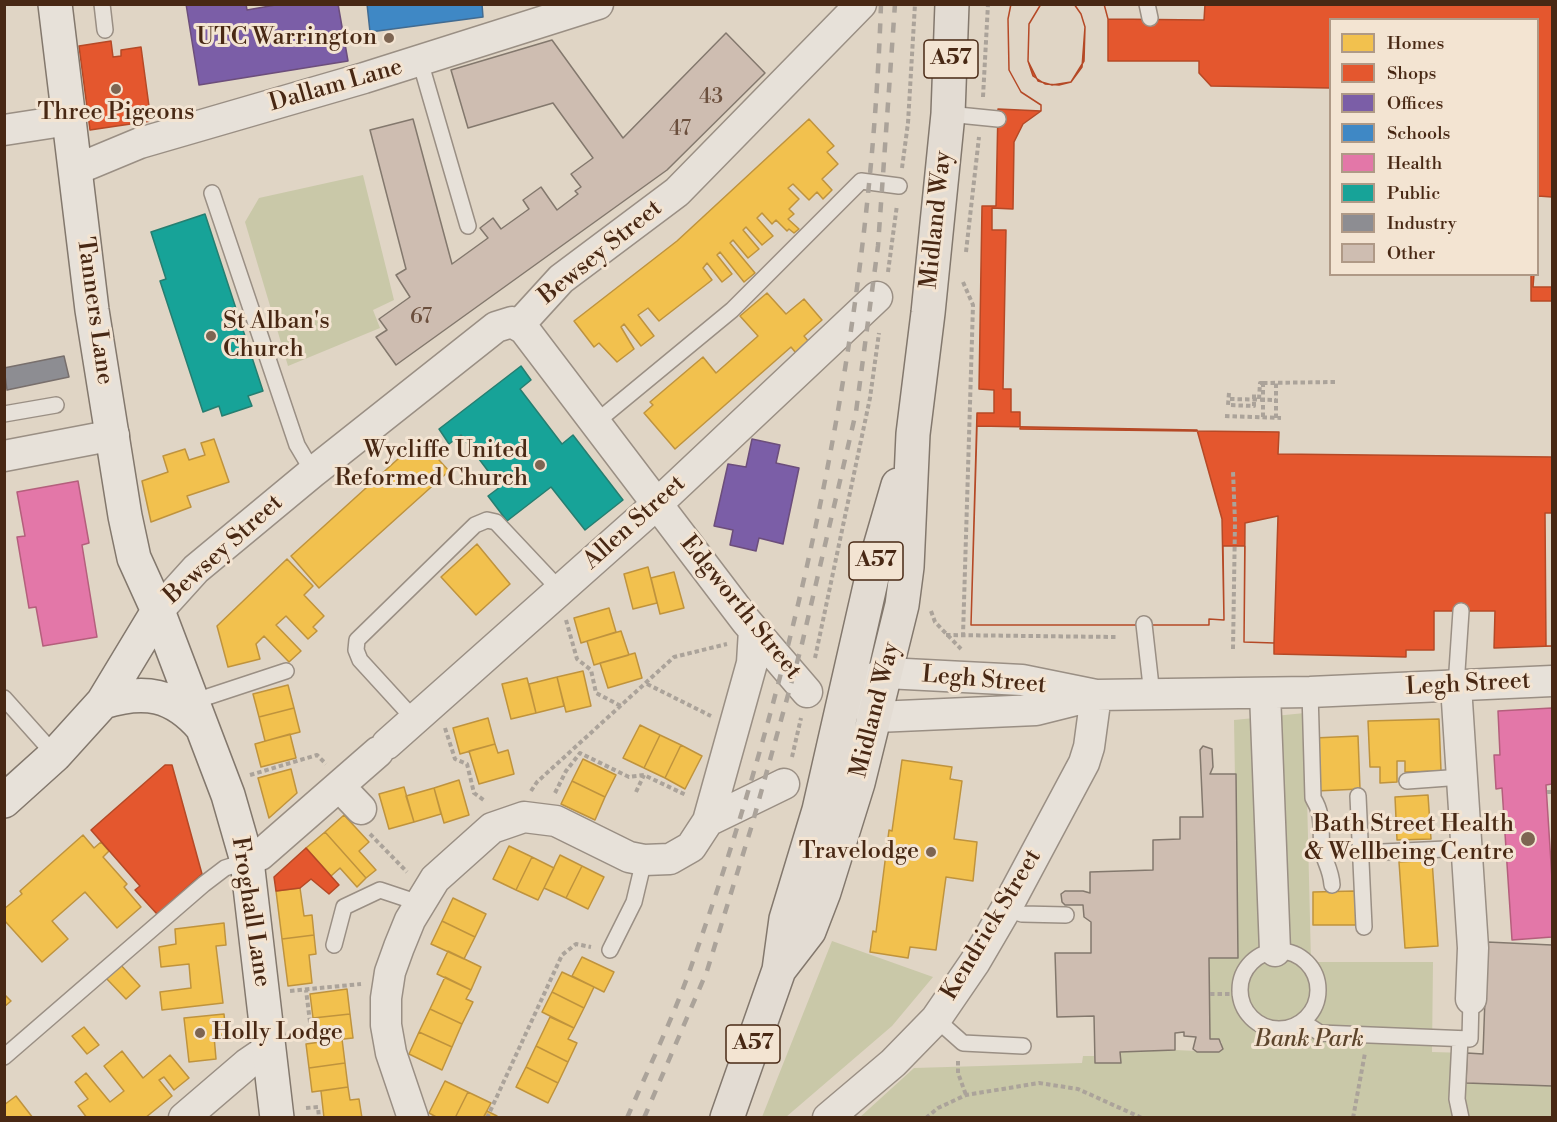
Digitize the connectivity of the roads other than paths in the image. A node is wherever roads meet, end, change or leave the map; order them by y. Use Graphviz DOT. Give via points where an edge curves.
graph roads {
  1 [pos="55,4"];
  2 [pos="102,4"];
  3 [pos="598,4"];
  4 [pos="861,4"];
  5 [pos="952,4"];
  6 [pos="105,30"];
  7 [pos="420,61"];
  8 [pos="948,114"];
  9 [pos="998,119"];
  10 [pos="69,120"];
  11 [pos="4,130"];
  12 [pos="75,170"];
  13 [pos="900,186"];
  14 [pos="212,193"];
  15 [pos="468,226"];
  16 [pos="882,298"];
  17 [pos="519,325"];
  18 [pos="56,405"];
  19 [pos="4,414"];
  20 [pos="595,423"];
  21 [pos="912,434"];
  22 [pos="114,435"];
  23 [pos="4,456"];
  24 [pos="313,472"];
  25 [pos="657,504"];
  26 [pos="559,591"];
  27 [pos="158,611"];
  28 [pos="1461,611"];
  29 [pos="1144,624"];
  30 [pos="745,636"];
  31 [pos="286,671"];
  32 [pos="886,674"];
  33 [pos="1552,681"];
  34 [pos="1456,686"];
  35 [pos="848,689"];
  36 [pos="807,692"];
  37 [pos="1310,692"];
  38 [pos="1265,693"];
  39 [pos="1152,694"];
  40 [pos="1096,695"];
  41 [pos="4,698"];
  42 [pos="103,702"];
  43 [pos="192,712"];
  44 [pos="876,717"];
  45 [pos="428,720"];
  46 [pos="55,755"];
  47 [pos="1462,777"];
  48 [pos="1407,781"];
  49 [pos="341,784"];
  50 [pos="784,784"];
  51 [pos="1358,796"];
  52 [pos="4,801"];
  53 [pos="710,814"];
  54 [pos="365,820"];
  55 [pos="1467,848"];
  56 [pos="1360,853"];
  57 [pos="644,860"];
  58 [pos="247,861"];
  59 [pos="1332,885"];
  60 [pos="423,898"];
  61 [pos="1006,909"];
  62 [pos="1065,915"];
  63 [pos="1364,927"];
  64 [pos="334,945"];
  65 [pos="610,951"];
  66 [pos="1275,951"];
  67 [pos="779,970"];
  68 [pos="1465,983"];
  69 [pos="936,1019"];
  70 [pos="1303,1022"];
  71 [pos="1460,1039"];
  72 [pos="269,1046"];
  73 [pos="1023,1046"];
  74 [pos="4,1057"];
  75 [pos="289,1113"];
  76 [pos="184,1118"];
  77 [pos="413,1118"];
  78 [pos="727,1118"];
  79 [pos="828,1118"];
  80 [pos="1461,1118"];
  1 -- 10 [label="street, Tanners Lane"];
  2 -- 6 [label="lane"];
  3 -- 7 [label="street, Dallam Lane"];
  4 -- 17 [label="street, Bewsey Street" via="677,192 561,279"];
  5 -- 8 [label="highway, Midland Way / A57"];
  7 -- 12 [label="street, Dallam Lane" via="140,143"];
  7 -- 15 [label="lane"];
  8 -- 9 [label="lane"];
  8 -- 21 [label="highway, Midland Way / A57"];
  10 -- 11 [label="street"];
  10 -- 12 [label="street, Tanners Lane"];
  12 -- 22 [label="street, Tanners Lane" via="92,310"];
  13 -- 20 [label="lane" via="861,181 732,310"];
  14 -- 24 [label="lane" via="297,445"];
  16 -- 25 [label="street, Allen Street"];
  17 -- 20 [label="street, Edgworth Street"];
  17 -- 24 [label="street, Bewsey Street" via="512,322 496,327"];
  18 -- 19 [label="lane"];
  20 -- 25 [label="street, Edgworth Street"];
  21 -- 32 [label="highway, Midland Way / A57" via="907,567"];
  21 -- 35 [label="highway, Midland Way / A57" via="875,564"];
  22 -- 23 [label="street"];
  22 -- 27 [label="street, Tanners Lane" via="134,558"];
  24 -- 27 [label="street, Bewsey Street" via="196,569"];
  25 -- 26 [label="street, Allen Street"];
  25 -- 30 [label="street, Edgworth Street"];
  26 -- 45 [label="street, Allen Street"];
  26 -- 45 [label="lane" via="496,522 487,520 475,525 357,640 360,660"];
  27 -- 42 [label="street"];
  27 -- 43 [label="street, Froghall Lane"];
  28 -- 34 [label="lane"];
  29 -- 39 [label="lane"];
  30 -- 36 [label="street, Edgworth Street"];
  30 -- 53 [label="street" via="752,663"];
  31 -- 43 [label="lane"];
  32 -- 35 [label="street, Legh Street"];
  32 -- 40 [label="street, Legh Street" via="1022,680"];
  32 -- 44 [label="highway, Midland Way / A57"];
  33 -- 34 [label="street, Legh Street"];
  34 -- 37 [label="street, Legh Street"];
  34 -- 47 [label="street"];
  35 -- 44 [label="street"];
  35 -- 67 [label="highway, Midland Way / A57" via="819,810 786,919"];
  37 -- 38 [label="street, Legh Street"];
  37 -- 59 [label="lane" via="1313,798 1320,810 1322,852 1331,869"];
  38 -- 39 [label="street, Legh Street"];
  38 -- 66 [label="street"];
  39 -- 40 [label="street, Legh Street"];
  40 -- 44 [label="street, Legh Street" via="1036,710"];
  40 -- 61 [label="street, Kendrick Street" via="1084,763"];
  41 -- 46 [label="lane"];
  42 -- 43 [label="street" via="145,695 169,699"];
  42 -- 46 [label="street"];
  43 -- 58 [label="street, Froghall Lane" via="223,783"];
  44 -- 67 [label="highway, Midland Way / A57" via="809,931"];
  45 -- 49 [label="street, Allen Street" via="382,748"];
  46 -- 52 [label="street"];
  47 -- 48 [label="lane"];
  47 -- 55 [label="street"];
  49 -- 54 [label="street"];
  49 -- 58 [label="street, Allen Street" via="260,855"];
  50 -- 53 [label="street"];
  51 -- 56 [label="lane"];
  53 -- 57 [label="street" via="698,838 681,854"];
  55 -- 56 [label="lane"];
  55 -- 68 [label="street"];
  56 -- 63 [label="lane"];
  57 -- 60 [label="street" via="629,857 556,821 526,818 492,828 475,841 435,879"];
  57 -- 65 [label="lane" via="634,902"];
  58 -- 72 [label="street, Froghall Lane"];
  58 -- 74 [label="lane" via="225,868 204,884"];
  60 -- 64 [label="lane" via="380,890 344,907"];
  60 -- 77 [label="street" via="399,946 386,998 388,1035"];
  61 -- 62 [label="lane" via="1022,914"];
  61 -- 69 [label="street, Kendrick Street"];
  66 -- 70 [label="lane" via="1299,957 1316,976 1317,1001"];
  66 -- 70 [label="lane" via="1253,961 1241,981 1240,993 1249,1015 1268,1028 1292,1028"];
  67 -- 78 [label="highway, Midland Way / A57"];
  68 -- 71 [label="lane" via="1470,1039"];
  69 -- 73 [label="lane" via="963,1043"];
  69 -- 79 [label="street, Kendrick Street" via="893,1063"];
  70 -- 71 [label="lane" via="1320,1033"];
  71 -- 80 [label="lane" via="1457,1099"];
  72 -- 75 [label="street, Froghall Lane"];
  72 -- 76 [label="street"];
}
